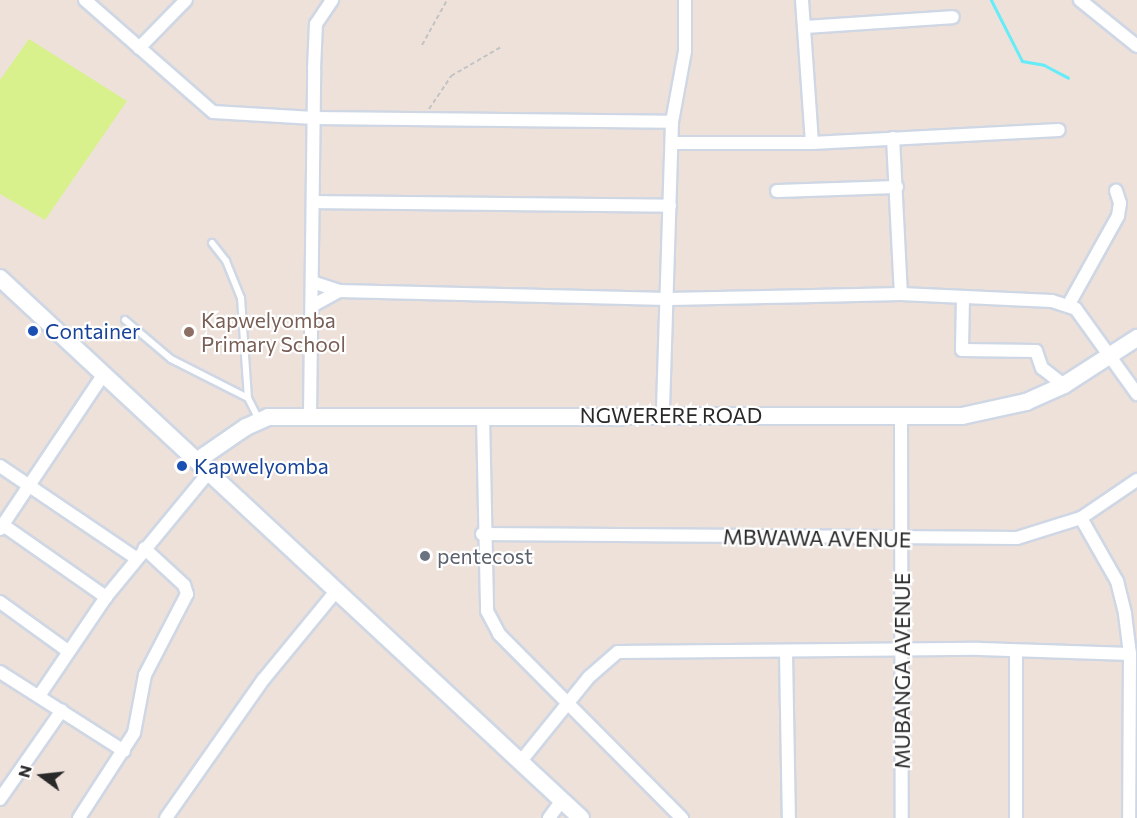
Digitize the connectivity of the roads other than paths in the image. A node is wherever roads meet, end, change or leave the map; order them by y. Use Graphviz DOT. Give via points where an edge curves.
graph roads {
  1 [pos="85,0"];
  2 [pos="186,0"];
  3 [pos="332,0"];
  4 [pos="685,0"];
  5 [pos="802,0"];
  6 [pos="1080,0"];
  7 [pos="953,17"];
  8 [pos="804,27"];
  9 [pos="1137,46"];
  10 [pos="139,48"];
  11 [pos="314,118"];
  12 [pos="672,122"];
  13 [pos="1059,130"];
  14 [pos="893,138"];
  15 [pos="672,142"];
  16 [pos="812,143"];
  17 [pos="897,187"];
  18 [pos="777,191"];
  19 [pos="1116,191"];
  20 [pos="314,202"];
  21 [pos="670,206"];
  22 [pos="212,243"];
  23 [pos="0,278"];
  24 [pos="312,282"];
  25 [pos="339,291"];
  26 [pos="901,294"];
  27 [pos="963,297"];
  28 [pos="669,299"];
  29 [pos="1069,304"];
  30 [pos="312,306"];
  31 [pos="125,320"];
  32 [pos="1137,338"];
  33 [pos="1111,355"];
  34 [pos="103,375"];
  35 [pos="1064,385"];
  36 [pos="1137,394"];
  37 [pos="248,398"];
  38 [pos="310,415"];
  39 [pos="483,415"];
  40 [pos="663,415"];
  41 [pos="901,416"];
  42 [pos="260,421"];
  43 [pos="0,466"];
  44 [pos="204,466"];
  45 [pos="1137,480"];
  46 [pos="30,484"];
  47 [pos="1081,518"];
  48 [pos="2,527"];
  49 [pos="482,534"];
  50 [pos="902,539"];
  51 [pos="140,553"];
  52 [pos="337,590"];
  53 [pos="106,597"];
  54 [pos="0,602"];
  55 [pos="902,650"];
  56 [pos="68,651"];
  57 [pos="786,652"];
  58 [pos="1016,653"];
  59 [pos="1130,654"];
  60 [pos="0,672"];
  61 [pos="39,696"];
  62 [pos="568,706"];
  63 [pos="62,711"];
  64 [pos="124,751"];
  65 [pos="521,761"];
  66 [pos="0,799"];
  67 [pos="562,800"];
  68 [pos="79,818"];
  69 [pos="166,818"];
  70 [pos="549,818"];
  71 [pos="581,818"];
  72 [pos="682,818"];
  73 [pos="789,818"];
  74 [pos="902,818"];
  75 [pos="1016,818"];
  76 [pos="1129,818"];
  1 -- 10 [label="street"];
  2 -- 10 [label="street"];
  3 -- 11 [label="street" via="316,24"];
  4 -- 12 [label="street" via="685,51"];
  5 -- 8 [label="street"];
  6 -- 9 [label="street"];
  7 -- 8 [label="street"];
  8 -- 16 [label="street"];
  10 -- 11 [label="street" via="213,112"];
  11 -- 12 [label="street"];
  11 -- 20 [label="street"];
  12 -- 15 [label="street"];
  13 -- 14 [label="street"];
  14 -- 16 [label="street"];
  14 -- 17 [label="street"];
  15 -- 16 [label="street"];
  15 -- 21 [label="street"];
  17 -- 18 [label="street"];
  17 -- 26 [label="street"];
  19 -- 29 [label="street" via="1120,203 1118,216"];
  20 -- 21 [label="street"];
  20 -- 24 [label="street"];
  21 -- 28 [label="street"];
  22 -- 37 [label="lane" via="226,261 241,297"];
  23 -- 34 [label="street"];
  24 -- 25 [label="street"];
  24 -- 30 [label="street"];
  25 -- 28 [label="street"];
  25 -- 30 [label="street"];
  26 -- 27 [label="street"];
  26 -- 28 [label="street"];
  27 -- 29 [label="street"];
  27 -- 35 [label="street" via="962,350 1036,351 1042,368"];
  28 -- 40 [label="street"];
  29 -- 33 [label="street"];
  30 -- 38 [label="street"];
  31 -- 37 [label="lane" via="171,359"];
  32 -- 33 [label="street, NGWERERE ROAD"];
  33 -- 35 [label="street, NGWERERE ROAD"];
  33 -- 36 [label="street"];
  34 -- 44 [label="street"];
  34 -- 46 [label="street"];
  35 -- 41 [label="street, NGWERERE ROAD" via="992,412"];
  37 -- 42 [label="lane"];
  38 -- 39 [label="street, NGWERERE ROAD"];
  38 -- 42 [label="street, NGWERERE ROAD"];
  39 -- 40 [label="street, NGWERERE ROAD"];
  39 -- 49 [label="street"];
  40 -- 41 [label="street, NGWERERE ROAD"];
  41 -- 50 [label="street, MUBANGA AVENUE"];
  42 -- 44 [label="street, NGWERERE ROAD"];
  43 -- 46 [label="street"];
  44 -- 51 [label="street"];
  44 -- 52 [label="street"];
  45 -- 47 [label="street, MBWAWA AVENUE"];
  46 -- 48 [label="street"];
  46 -- 51 [label="street"];
  47 -- 50 [label="street, MBWAWA AVENUE" via="1017,538"];
  47 -- 59 [label="street" via="1117,581"];
  48 -- 53 [label="street"];
  49 -- 50 [label="street, MBWAWA AVENUE"];
  49 -- 62 [label="street" via="487,611 499,634"];
  50 -- 55 [label="street, MUBANGA AVENUE"];
  51 -- 53 [label="street"];
  51 -- 64 [label="street" via="184,585 187,594 145,675 138,719"];
  52 -- 65 [label="street"];
  52 -- 69 [label="street" via="263,680"];
  53 -- 56 [label="street"];
  54 -- 56 [label="street"];
  55 -- 57 [label="street"];
  55 -- 58 [label="street" via="980,649"];
  55 -- 74 [label="street, MUBANGA AVENUE"];
  56 -- 61 [label="street"];
  57 -- 62 [label="street" via="618,652 604,660"];
  57 -- 73 [label="street"];
  58 -- 59 [label="street"];
  58 -- 75 [label="street"];
  59 -- 76 [label="street"];
  60 -- 61 [label="street"];
  61 -- 63 [label="street"];
  62 -- 65 [label="street"];
  62 -- 72 [label="street"];
  63 -- 64 [label="street"];
  63 -- 66 [label="street"];
  64 -- 68 [label="street"];
  65 -- 67 [label="street"];
  67 -- 70 [label="street"];
  67 -- 71 [label="street"];
}
